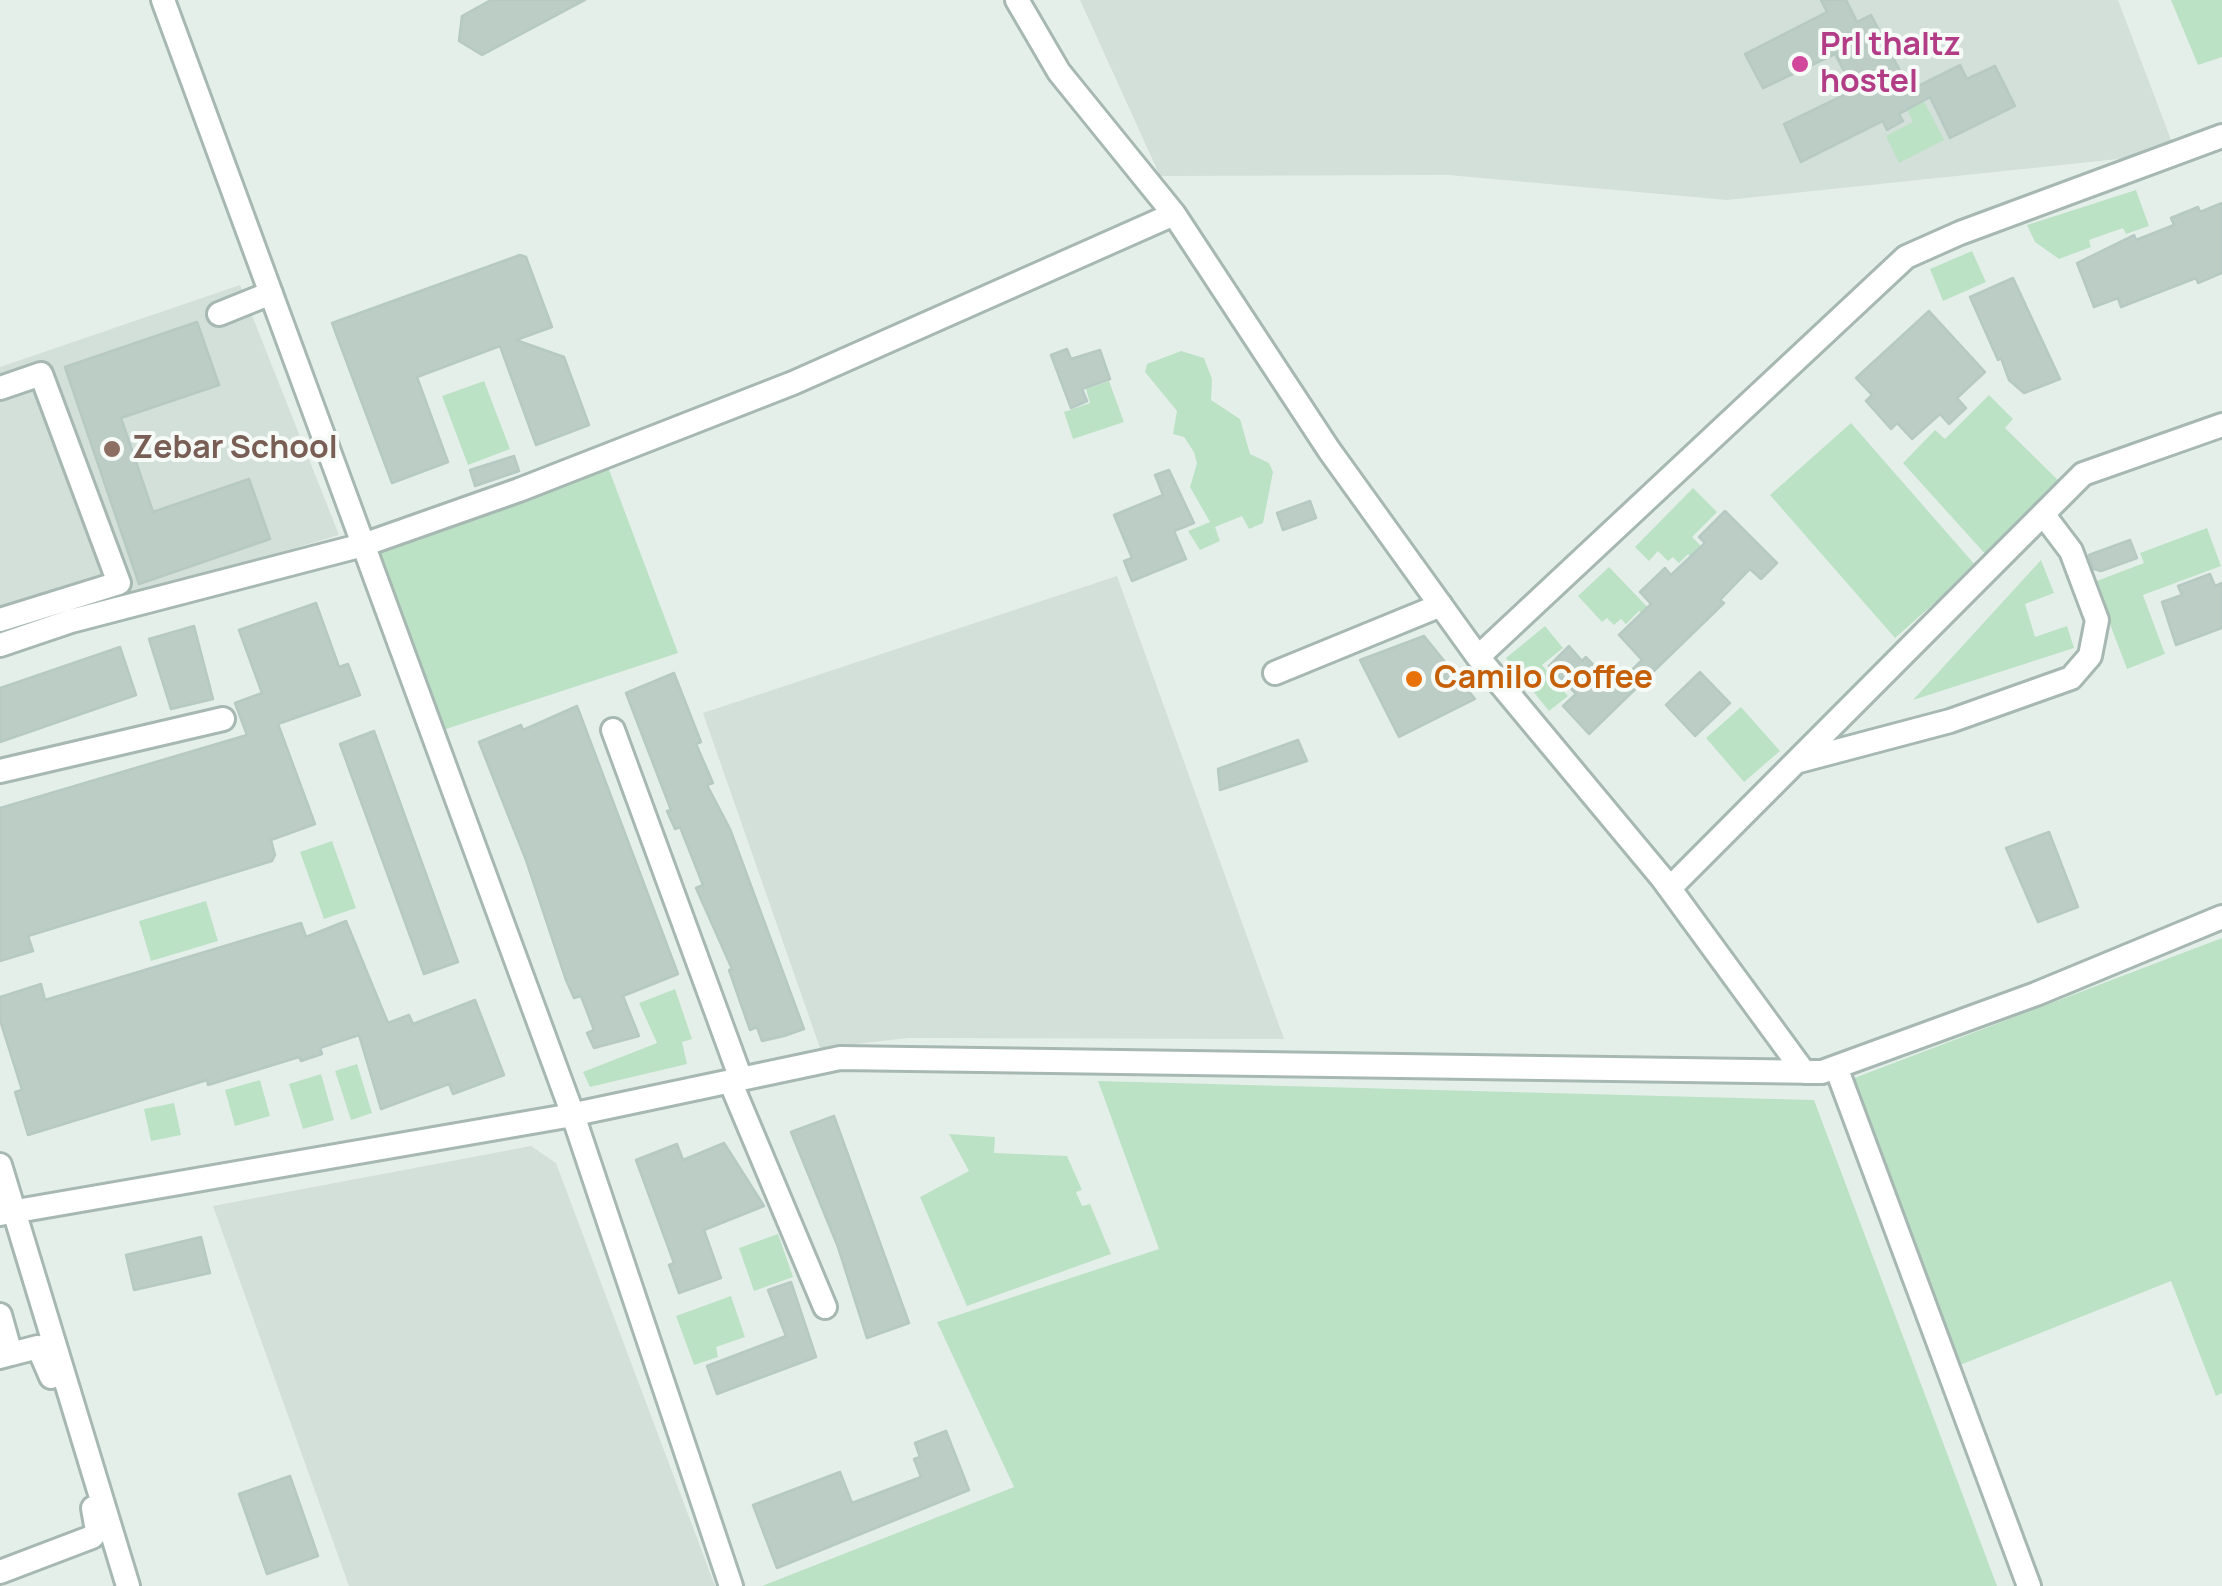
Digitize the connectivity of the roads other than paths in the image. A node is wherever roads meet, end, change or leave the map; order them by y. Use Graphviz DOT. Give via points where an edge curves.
graph roads {
  1 [pos="163,0"];
  2 [pos="1017,0"];
  3 [pos="2222,136"];
  4 [pos="1174,214"];
  5 [pos="271,293"];
  6 [pos="219,314"];
  7 [pos="0,388"];
  8 [pos="2222,425"];
  9 [pos="2044,514"];
  10 [pos="363,545"];
  11 [pos="1441,605"];
  12 [pos="0,620"];
  13 [pos="0,645"];
  14 [pos="1478,657"];
  15 [pos="1274,673"];
  16 [pos="223,719"];
  17 [pos="613,730"];
  18 [pos="1795,762"];
  19 [pos="0,771"];
  20 [pos="1670,888"];
  21 [pos="2222,916"];
  22 [pos="1836,1067"];
  23 [pos="1804,1072"];
  24 [pos="736,1080"];
  25 [pos="572,1114"];
  26 [pos="0,1165"];
  27 [pos="8,1212"];
  28 [pos="825,1307"];
  29 [pos="0,1314"];
  30 [pos="6,1356"];
  31 [pos="0,1572"];
  32 [pos="128,1586"];
  33 [pos="731,1586"];
  34 [pos="2029,1586"];
  1 -- 5 [label="street"];
  2 -- 4 [label="street" via="1059,72"];
  3 -- 14 [label="street" via="1906,257"];
  4 -- 10 [label="street" via="794,383"];
  4 -- 11 [label="street" via="1329,450"];
  5 -- 6 [label="street"];
  5 -- 10 [label="street"];
  7 -- 12 [label="street" via="42,374 119,583"];
  8 -- 9 [label="street" via="2083,474"];
  9 -- 18 [label="street"];
  9 -- 18 [label="street" via="2071,551 2097,620 2090,656 2071,678"];
  10 -- 13 [label="street"];
  10 -- 25 [label="street"];
  11 -- 14 [label="street"];
  11 -- 15 [label="street"];
  14 -- 20 [label="street"];
  16 -- 19 [label="street"];
  17 -- 24 [label="street"];
  18 -- 20 [label="street"];
  20 -- 23 [label="street"];
  21 -- 22 [label="street"];
  22 -- 23 [label="street"];
  22 -- 34 [label="street"];
  23 -- 24 [label="street" via="840,1058"];
  24 -- 25 [label="street"];
  24 -- 28 [label="street"];
  25 -- 27 [label="street"];
  25 -- 33 [label="street"];
  26 -- 27 [label="street"];
  27 -- 32 [label="street"];
  29 -- 30 [label="street"];
  30 -- 31 [label="street" via="42,1351 97,1531"];
}
